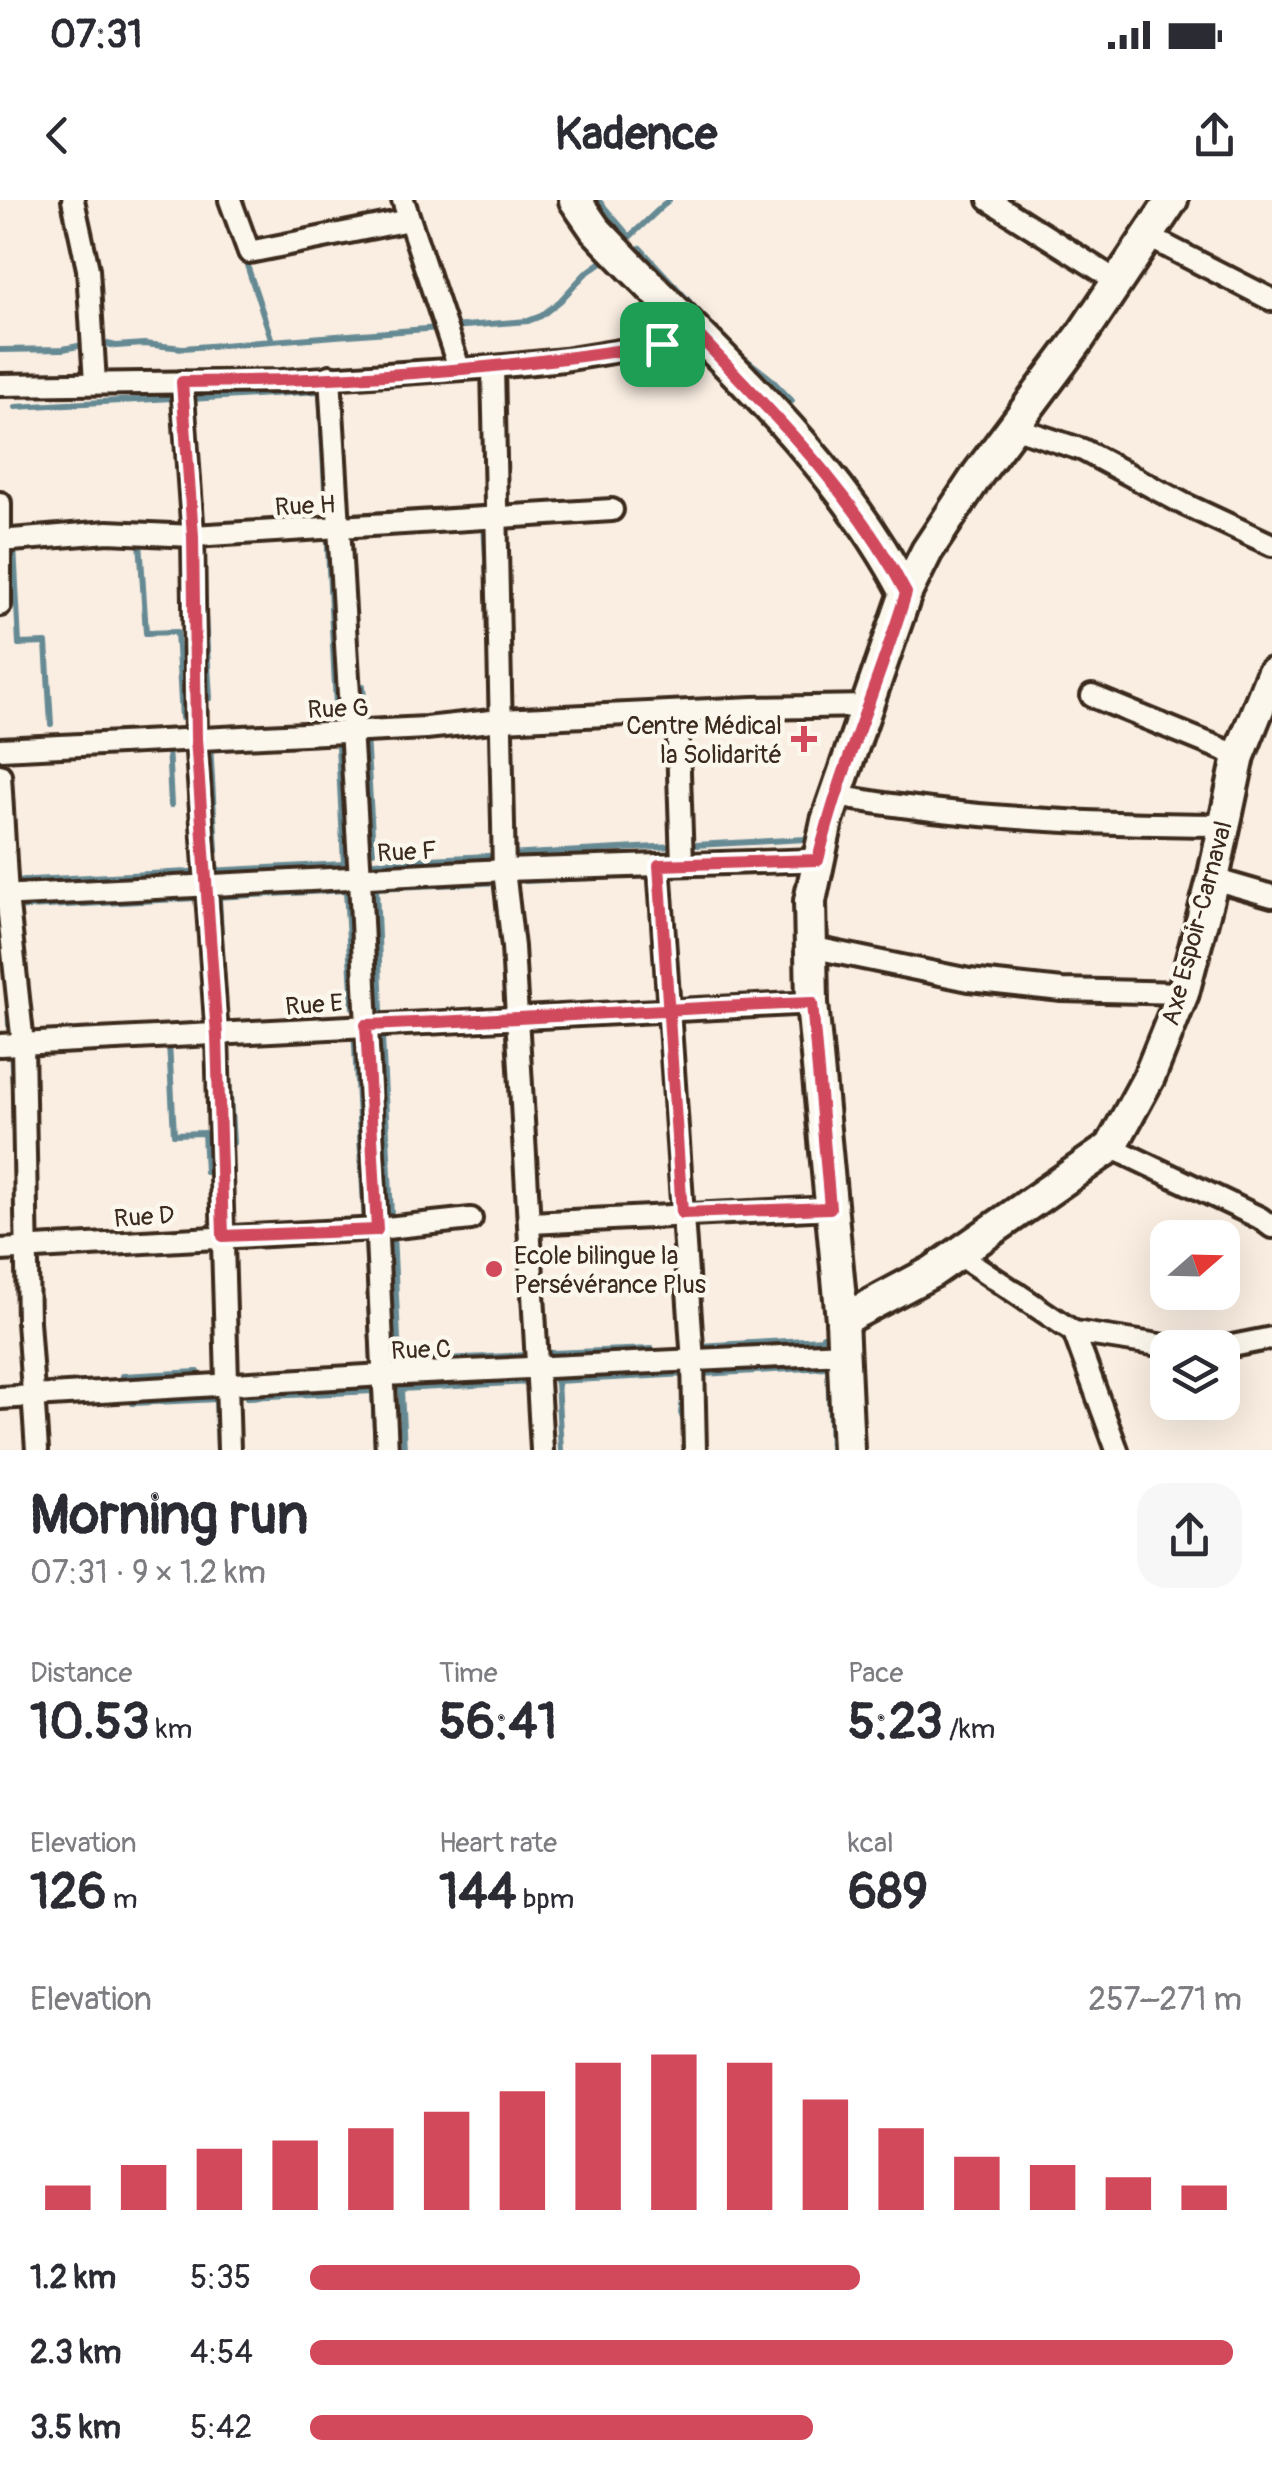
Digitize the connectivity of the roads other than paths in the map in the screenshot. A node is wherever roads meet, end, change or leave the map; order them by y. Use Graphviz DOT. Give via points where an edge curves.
graph roads {
  1 [pos="73,200"];
  2 [pos="230,200"];
  3 [pos="575,200"];
  4 [pos="990,200"];
  5 [pos="1172,200"];
  6 [pos="406,210"];
  7 [pos="1147,236"];
  8 [pos="1116,281"];
  9 [pos="1272,300"];
  10 [pos="688,324"];
  11 [pos="493,367"];
  12 [pos="458,368"];
  13 [pos="330,376"];
  14 [pos="182,382"];
  15 [pos="95,383"];
  16 [pos="0,384"];
  17 [pos="1013,427"];
  18 [pos="0,503"];
  19 [pos="612,510"];
  20 [pos="496,518"];
  21 [pos="338,528"];
  22 [pos="193,536"];
  23 [pos="0,541"];
  24 [pos="1272,545"];
  25 [pos="906,593"];
  26 [pos="0,605"];
  27 [pos="1271,678"];
  28 [pos="1092,696"];
  29 [pos="869,706"];
  30 [pos="677,714"];
  31 [pos="501,720"];
  32 [pos="352,732"];
  33 [pos="196,738"];
  34 [pos="0,749"];
  35 [pos="1238,756"];
  36 [pos="0,775"];
  37 [pos="835,796"];
  38 [pos="1222,825"];
  39 [pos="818,860"];
  40 [pos="682,863"];
  41 [pos="659,865"];
  42 [pos="504,870"];
  43 [pos="1212,878"];
  44 [pos="360,879"];
  45 [pos="206,886"];
  46 [pos="4,896"];
  47 [pos="1272,896"];
  48 [pos="810,947"];
  49 [pos="1182,992"];
  50 [pos="812,1003"];
  51 [pos="667,1011"];
  52 [pos="516,1020"];
  53 [pos="366,1025"];
  54 [pos="217,1036"];
  55 [pos="23,1044"];
  56 [pos="0,1045"];
  57 [pos="1111,1147"];
  58 [pos="830,1208"];
  59 [pos="682,1213"];
  60 [pos="472,1219"];
  61 [pos="531,1223"];
  62 [pos="1272,1227"];
  63 [pos="377,1230"];
  64 [pos="223,1236"];
  65 [pos="28,1249"];
  66 [pos="0,1250"];
  67 [pos="958,1254"];
  68 [pos="842,1320"];
  69 [pos="1074,1332"];
  70 [pos="1272,1338"];
  71 [pos="1150,1343"];
  72 [pos="1240,1344"];
  73 [pos="844,1353"];
  74 [pos="693,1362"];
  75 [pos="538,1370"];
  76 [pos="383,1375"];
  77 [pos="226,1386"];
  78 [pos="33,1397"];
  79 [pos="0,1398"];
  80 [pos="37,1450"];
  81 [pos="229,1450"];
  82 [pos="387,1450"];
  83 [pos="542,1450"];
  84 [pos="695,1450"];
  85 [pos="848,1450"];
  86 [pos="1117,1450"];
  1 -- 15 [label="street" via="88,269"];
  2 -- 6 [label="street" via="248,252"];
  3 -- 10 [label="main road" via="595,230"];
  4 -- 8 [label="street"];
  5 -- 7 [label="main road"];
  6 -- 12 [label="street"];
  7 -- 8 [label="main road"];
  7 -- 9 [label="street"];
  8 -- 17 [label="main road"];
  10 -- 11 [label="street" via="662,344"];
  10 -- 25 [label="main road" via="830,474"];
  11 -- 12 [label="street"];
  11 -- 20 [label="street"];
  12 -- 13 [label="street"];
  13 -- 14 [label="street"];
  13 -- 21 [label="street"];
  14 -- 15 [label="street"];
  14 -- 22 [label="street"];
  15 -- 16 [label="street"];
  17 -- 24 [label="street" via="1083,450"];
  17 -- 25 [label="main road"];
  18 -- 23 [label="street"];
  19 -- 20 [label="street, Rue H"];
  20 -- 21 [label="street, Rue H"];
  20 -- 31 [label="street"];
  21 -- 22 [label="street, Rue H"];
  21 -- 32 [label="street"];
  22 -- 23 [label="street, Rue H" via="108,532"];
  22 -- 33 [label="street"];
  23 -- 26 [label="street"];
  25 -- 29 [label="main road"];
  27 -- 35 [label="main road, Axe Espoir-Carnaval"];
  28 -- 35 [label="street"];
  29 -- 30 [label="street, Rue G"];
  29 -- 37 [label="main road"];
  30 -- 31 [label="street, Rue G"];
  30 -- 40 [label="street"];
  31 -- 32 [label="street, Rue G"];
  31 -- 42 [label="street"];
  32 -- 33 [label="street, Rue G"];
  32 -- 44 [label="street"];
  33 -- 34 [label="street, Rue G"];
  33 -- 45 [label="street"];
  35 -- 38 [label="main road, Axe Espoir-Carnaval"];
  36 -- 46 [label="street"];
  37 -- 38 [label="street" via="1069,824"];
  37 -- 39 [label="main road"];
  38 -- 43 [label="main road, Axe Espoir-Carnaval"];
  39 -- 40 [label="street, Rue F"];
  39 -- 48 [label="main road"];
  40 -- 41 [label="street, Rue F"];
  41 -- 42 [label="street, Rue F"];
  41 -- 51 [label="street"];
  42 -- 44 [label="street, Rue F"];
  42 -- 52 [label="street"];
  43 -- 47 [label="street"];
  43 -- 49 [label="main road, Axe Espoir-Carnaval"];
  44 -- 45 [label="street, Rue F"];
  44 -- 53 [label="street"];
  45 -- 46 [label="street, Rue F"];
  45 -- 54 [label="street"];
  46 -- 55 [label="street"];
  48 -- 49 [label="street" via="968,980"];
  48 -- 50 [label="main road"];
  49 -- 57 [label="main road, Axe Espoir-Carnaval" via="1149,1077"];
  50 -- 51 [label="street, Rue E"];
  50 -- 58 [label="main road"];
  51 -- 52 [label="street, Rue E"];
  51 -- 59 [label="street"];
  52 -- 53 [label="street, Rue E"];
  52 -- 61 [label="street"];
  53 -- 54 [label="street, Rue E"];
  53 -- 63 [label="street"];
  54 -- 55 [label="street, Rue E"];
  54 -- 64 [label="street"];
  55 -- 56 [label="street, Rue E"];
  55 -- 65 [label="street"];
  57 -- 62 [label="street"];
  57 -- 67 [label="main road, Axe Espoir-Carnaval"];
  58 -- 59 [label="street"];
  58 -- 68 [label="main road"];
  59 -- 61 [label="street"];
  59 -- 74 [label="street"];
  60 -- 63 [label="street, Rue D"];
  61 -- 75 [label="street"];
  63 -- 64 [label="street, Rue D"];
  63 -- 76 [label="street"];
  64 -- 65 [label="street, Rue D"];
  64 -- 77 [label="street"];
  65 -- 66 [label="street, Rue D"];
  65 -- 78 [label="street"];
  67 -- 68 [label="main road, Axe Espoir-Carnaval"];
  67 -- 69 [label="street"];
  68 -- 73 [label="main road"];
  69 -- 71 [label="street"];
  69 -- 86 [label="street"];
  70 -- 72 [label="street"];
  73 -- 74 [label="street, Rue C"];
  73 -- 85 [label="main road"];
  74 -- 75 [label="street, Rue C"];
  74 -- 84 [label="street"];
  75 -- 76 [label="street, Rue C"];
  75 -- 83 [label="street"];
  76 -- 77 [label="street, Rue C"];
  76 -- 82 [label="street"];
  77 -- 78 [label="street, Rue C"];
  77 -- 81 [label="street"];
  78 -- 79 [label="street, Rue C"];
  78 -- 80 [label="street"];
}
